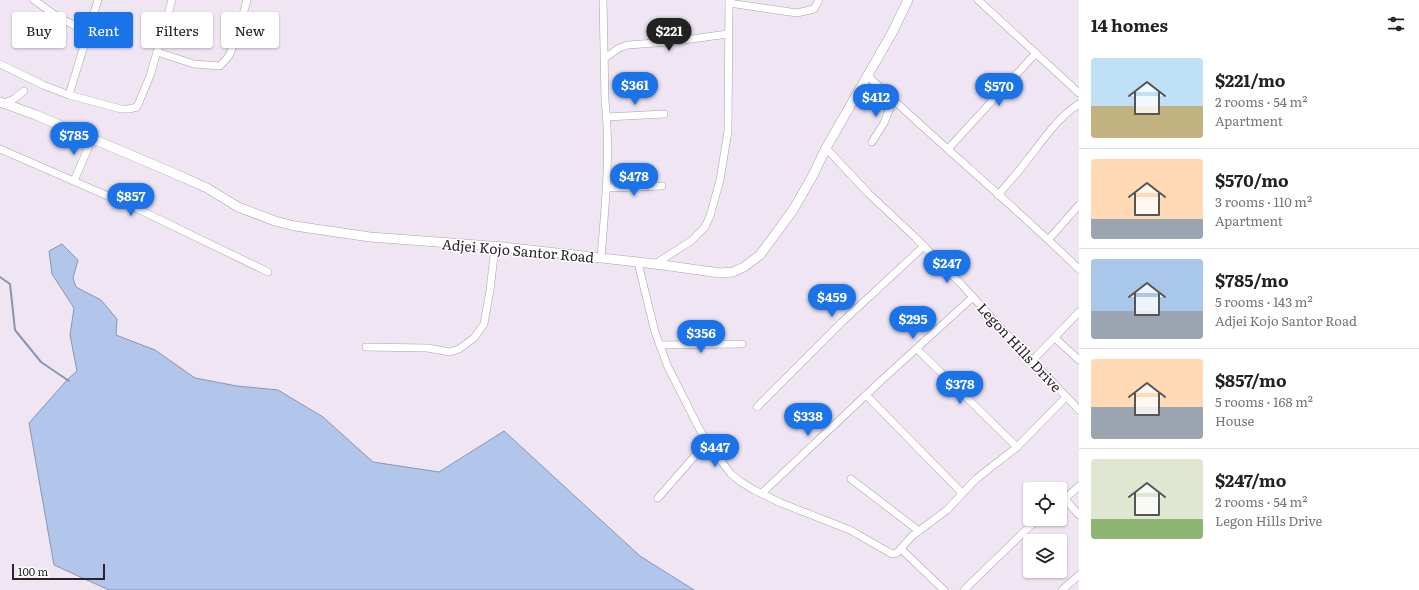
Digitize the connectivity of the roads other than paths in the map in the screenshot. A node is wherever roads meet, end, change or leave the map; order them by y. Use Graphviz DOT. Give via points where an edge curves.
graph roads {
  1 [pos="34,0"];
  2 [pos="98,0"];
  3 [pos="172,0"];
  4 [pos="246,0"];
  5 [pos="602,0"];
  6 [pos="819,0"];
  7 [pos="908,0"];
  8 [pos="978,0"];
  9 [pos="729,2"];
  10 [pos="94,12"];
  11 [pos="74,25"];
  12 [pos="728,34"];
  13 [pos="83,48"];
  14 [pos="157,52"];
  15 [pos="1036,52"];
  16 [pos="605,58"];
  17 [pos="0,64"];
  18 [pos="868,76"];
  19 [pos="24,92"];
  20 [pos="1079,93"];
  21 [pos="68,95"];
  22 [pos="893,100"];
  23 [pos="2,103"];
  24 [pos="1079,104"];
  25 [pos="664,114"];
  26 [pos="607,117"];
  27 [pos="92,139"];
  28 [pos="872,142"];
  29 [pos="826,148"];
  30 [pos="0,149"];
  31 [pos="948,149"];
  32 [pos="74,181"];
  33 [pos="662,186"];
  34 [pos="607,188"];
  35 [pos="998,196"];
  36 [pos="1079,205"];
  37 [pos="1049,240"];
  38 [pos="924,246"];
  39 [pos="495,247"];
  40 [pos="601,258"];
  41 [pos="638,263"];
  42 [pos="655,264"];
  43 [pos="1079,269"];
  44 [pos="268,272"];
  45 [pos="973,298"];
  46 [pos="1079,312"];
  47 [pos="1055,338"];
  48 [pos="742,344"];
  49 [pos="660,345"];
  50 [pos="366,347"];
  51 [pos="917,349"];
  52 [pos="1079,360"];
  53 [pos="1032,361"];
  54 [pos="866,395"];
  55 [pos="1066,397"];
  56 [pos="757,407"];
  57 [pos="1079,410"];
  58 [pos="707,442"];
  59 [pos="1016,447"];
  60 [pos="851,479"];
  61 [pos="1079,486"];
  62 [pos="762,493"];
  63 [pos="962,493"];
  64 [pos="1067,497"];
  65 [pos="658,498"];
  66 [pos="1067,504"];
  67 [pos="1079,515"];
  68 [pos="1030,526"];
  69 [pos="919,530"];
  70 [pos="901,549"];
  71 [pos="1079,575"];
  72 [pos="944,590"];
  73 [pos="964,590"];
  74 [pos="1062,590"];
  1 -- 11 [label="street"];
  2 -- 10 [label="street"];
  3 -- 14 [label="street"];
  4 -- 14 [label="street" via="237,36 229,56 220,66 194,64"];
  5 -- 16 [label="street"];
  6 -- 9 [label="street" via="814,9 797,13"];
  7 -- 18 [label="street, Adjei Kojo Santor Road"];
  8 -- 15 [label="street"];
  9 -- 12 [label="street"];
  12 -- 16 [label="street" via="705,39 628,45"];
  12 -- 42 [label="street" via="728,132 720,180 710,216 705,227 691,241"];
  13 -- 21 [label="street"];
  14 -- 21 [label="street" via="137,107 121,109"];
  15 -- 20 [label="street"];
  15 -- 31 [label="street"];
  16 -- 26 [label="street"];
  17 -- 21 [label="street"];
  18 -- 22 [label="street"];
  18 -- 29 [label="street, Adjei Kojo Santor Road"];
  19 -- 23 [label="street"];
  22 -- 28 [label="street" via="884,123"];
  22 -- 31 [label="street"];
  23 -- 27 [label="street, Adjei Kojo Santor Road"];
  24 -- 35 [label="street" via="1065,114"];
  25 -- 26 [label="street"];
  26 -- 34 [label="street"];
  27 -- 32 [label="street"];
  27 -- 39 [label="street, Adjei Kojo Santor Road" via="207,188 238,207 275,221 326,232"];
  29 -- 38 [label="street, Legon Hills Drive" via="868,194"];
  29 -- 42 [label="street, Adjei Kojo Santor Road" via="790,214 760,255 744,267 733,272 720,273"];
  30 -- 32 [label="street"];
  31 -- 35 [label="street"];
  32 -- 44 [label="street"];
  33 -- 34 [label="street"];
  34 -- 40 [label="street"];
  35 -- 37 [label="street"];
  36 -- 37 [label="street"];
  37 -- 43 [label="street"];
  38 -- 45 [label="street, Legon Hills Drive"];
  38 -- 56 [label="street" via="841,323"];
  39 -- 40 [label="street, Adjei Kojo Santor Road"];
  39 -- 50 [label="street" via="484,324 474,338 450,352 427,348"];
  40 -- 41 [label="street, Adjei Kojo Santor Road"];
  41 -- 42 [label="street, Adjei Kojo Santor Road"];
  41 -- 49 [label="street"];
  45 -- 51 [label="street"];
  45 -- 53 [label="street, Legon Hills Drive"];
  46 -- 47 [label="street"];
  47 -- 52 [label="street"];
  47 -- 53 [label="street"];
  48 -- 49 [label="street"];
  49 -- 58 [label="street" via="668,367"];
  51 -- 54 [label="street"];
  51 -- 59 [label="street"];
  53 -- 55 [label="street, Legon Hills Drive"];
  54 -- 62 [label="street"];
  54 -- 63 [label="street"];
  55 -- 57 [label="street, Legon Hills Drive"];
  55 -- 59 [label="street"];
  58 -- 62 [label="street" via="732,474"];
  58 -- 65 [label="street"];
  59 -- 63 [label="street"];
  60 -- 69 [label="street"];
  61 -- 64 [label="street"];
  62 -- 70 [label="street" via="850,530 892,554"];
  63 -- 69 [label="street" via="946,510"];
  66 -- 67 [label="street"];
  68 -- 73 [label="street"];
  69 -- 70 [label="street"];
  70 -- 72 [label="street"];
  71 -- 74 [label="street"];
}
